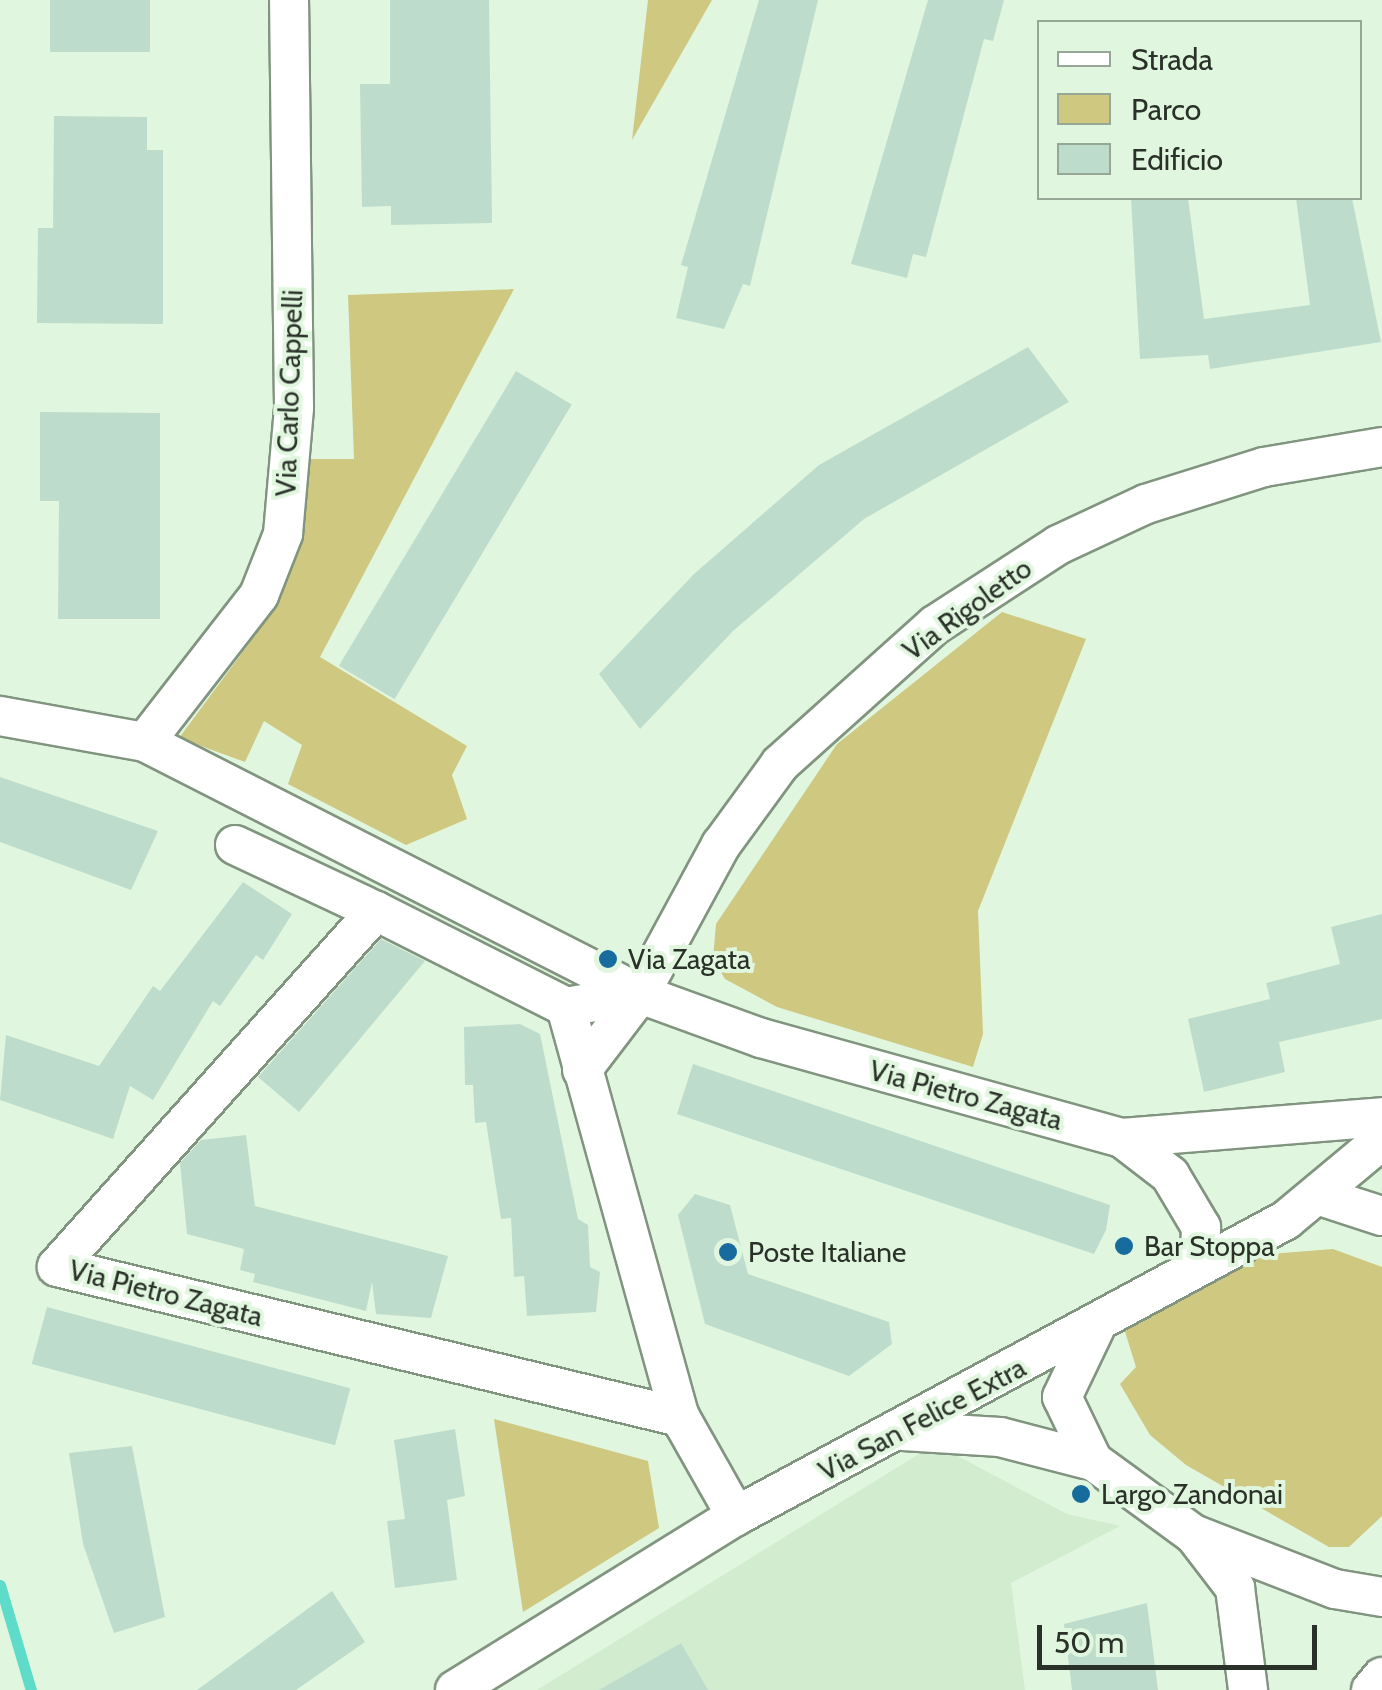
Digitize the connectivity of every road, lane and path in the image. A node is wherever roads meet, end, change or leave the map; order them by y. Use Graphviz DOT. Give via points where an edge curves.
graph roads {
  1 [pos="289,0"];
  2 [pos="1382,447"];
  3 [pos="0,716"];
  4 [pos="146,742"];
  5 [pos="235,845"];
  6 [pos="376,911"];
  7 [pos="640,994"];
  8 [pos="566,1007"];
  9 [pos="582,1070"];
  10 [pos="1382,1117"];
  11 [pos="1122,1138"];
  12 [pos="1382,1140"];
  13 [pos="1323,1197"];
  14 [pos="1382,1216"];
  15 [pos="1200,1262"];
  16 [pos="1095,1327"];
  17 [pos="680,1417"];
  18 [pos="900,1430"];
  19 [pos="1093,1460"];
  20 [pos="736,1516"];
  21 [pos="1194,1534"];
  22 [pos="1382,1597"];
  23 [pos="1382,1676"];
  24 [pos="455,1690"];
  25 [pos="1248,1690"];
  26 [pos="1371,1690"];
  1 -- 4 [label="street, Via Carlo Cappelli" via="294,407 283,534 259,596"];
  2 -- 7 [label="street, Via Rigoletto" via="1264,467 1146,504 1058,546 935,625 780,764 720,846"];
  3 -- 4 [label="street, Via Pietro Zagata"];
  4 -- 7 [label="street, Via Pietro Zagata"];
  5 -- 6 [label="street"];
  6 -- 8 [label="street"];
  6 -- 17 [label="street, Via Pietro Zagata" via="57,1267"];
  7 -- 8 [label="street, Via Pietro Zagata"];
  7 -- 9 [label="street"];
  7 -- 11 [label="street, Via Pietro Zagata" via="761,1038"];
  8 -- 9 [label="street"];
  9 -- 17 [label="street"];
  10 -- 11 [label="street, Via Pietro Zagata"];
  11 -- 15 [label="street, Via Pietro Zagata" via="1170,1176 1200,1227"];
  12 -- 13 [label="street, Via San Felice Extra"];
  13 -- 14 [label="street"];
  13 -- 15 [label="street, Via San Felice Extra"];
  15 -- 16 [label="street, Via San Felice Extra"];
  16 -- 18 [label="street, Via San Felice Extra"];
  16 -- 19 [label="street" via="1062,1397"];
  17 -- 20 [label="street"];
  18 -- 19 [label="street" via="1000,1437"];
  18 -- 20 [label="street, Via San Felice Extra"];
  19 -- 21 [label="street"];
  20 -- 24 [label="street, Via San Felice Extra"];
  21 -- 22 [label="street" via="1335,1589"];
  21 -- 25 [label="street" via="1235,1588"];
  23 -- 26 [label="street"];
}
